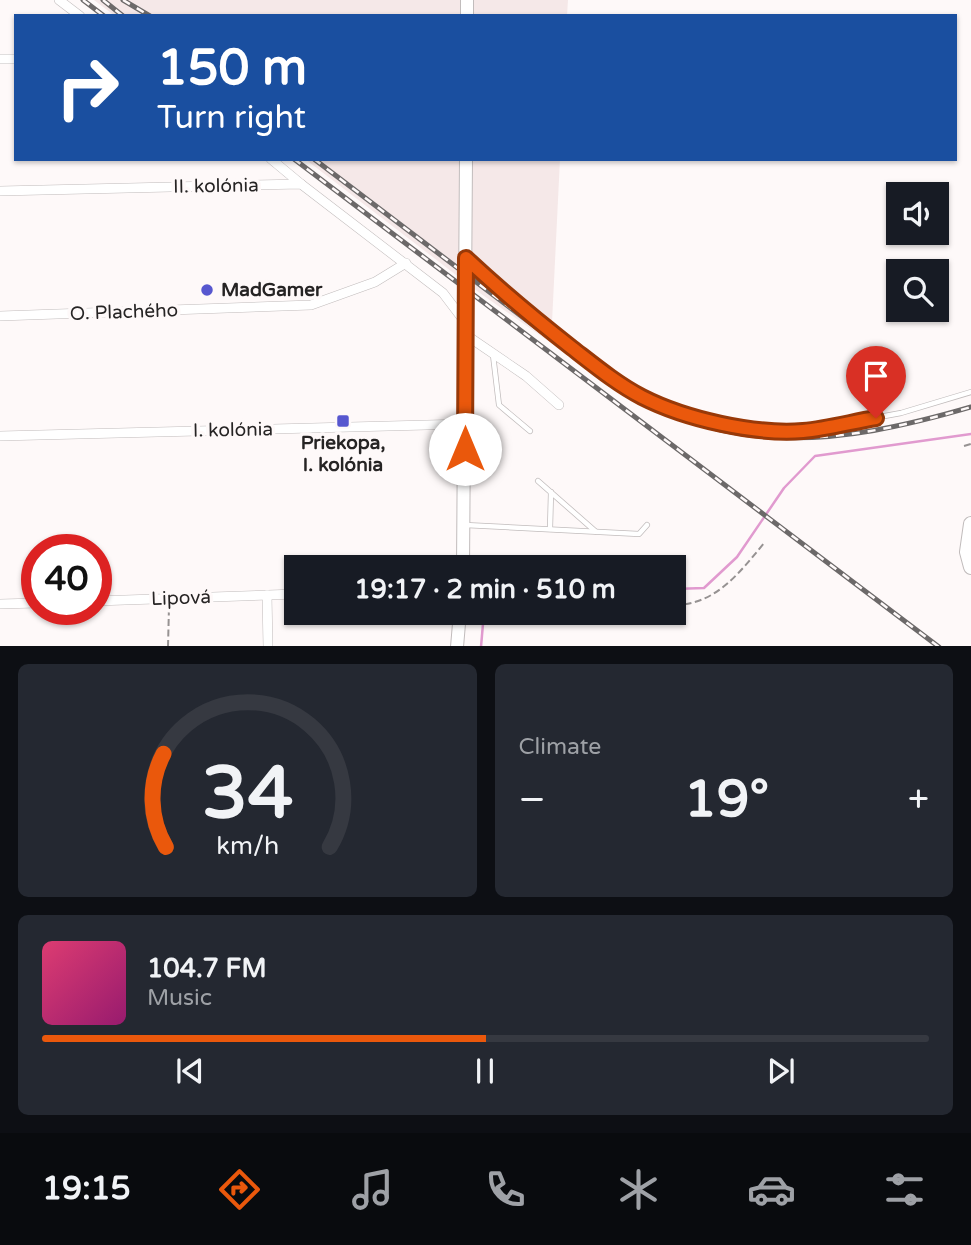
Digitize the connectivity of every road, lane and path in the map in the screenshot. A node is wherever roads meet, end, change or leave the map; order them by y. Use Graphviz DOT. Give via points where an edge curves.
graph roads {
  1 [pos="59,0"];
  2 [pos="77,14"];
  3 [pos="273,161"];
  4 [pos="466,161"];
  5 [pos="301,184"];
  6 [pos="0,191"];
  7 [pos="466,258"];
  8 [pos="406,263"];
  9 [pos="0,316"];
  10 [pos="466,329"];
  11 [pos="492,354"];
  12 [pos="971,392"];
  13 [pos="559,405"];
  14 [pos="465,424"];
  15 [pos="530,431"];
  16 [pos="0,436"];
  17 [pos="971,444"];
  18 [pos="964,446"];
  19 [pos="538,481"];
  20 [pos="551,492"];
  21 [pos="971,524"];
  22 [pos="464,525"];
  23 [pos="647,525"];
  24 [pos="550,529"];
  25 [pos="596,532"];
  26 [pos="765,542"];
  27 [pos="463,555"];
  28 [pos="971,567"];
  29 [pos="284,594"];
  30 [pos="267,595"];
  31 [pos="169,598"];
  32 [pos="112,600"];
  33 [pos="21,603"];
  34 [pos="0,604"];
  35 [pos="686,604"];
  36 [pos="459,625"];
  37 [pos="168,646"];
  38 [pos="268,646"];
  39 [pos="457,646"];
  1 -- 2 [label="street"];
  3 -- 5 [label="street"];
  4 -- 7 [label="street"];
  5 -- 6 [label="street, II. kolónia"];
  5 -- 8 [label="street"];
  7 -- 10 [label="street"];
  7 -- 12 [label="lane" via="610,377 643,397 702,419 803,431 901,413"];
  8 -- 9 [label="street, O. Plachého" via="375,282 311,305"];
  8 -- 10 [label="street" via="443,293"];
  10 -- 11 [label="street"];
  10 -- 14 [label="street"];
  11 -- 13 [label="street"];
  11 -- 15 [label="lane" via="499,405"];
  14 -- 16 [label="street, I. kolónia"];
  14 -- 22 [label="street"];
  17 -- 18 [label="path"];
  19 -- 20 [label="lane"];
  20 -- 24 [label="lane"];
  20 -- 25 [label="lane"];
  21 -- 28 [label="main road" via="967,552"];
  22 -- 24 [label="lane"];
  22 -- 27 [label="street"];
  23 -- 25 [label="lane" via="639,534"];
  24 -- 25 [label="lane"];
  26 -- 35 [label="path" via="717,594"];
  29 -- 30 [label="street, Lipová"];
  30 -- 31 [label="street, Lipová"];
  30 -- 38 [label="street"];
  31 -- 32 [label="street, Lipová"];
  31 -- 37 [label="path"];
  33 -- 34 [label="street"];
  36 -- 39 [label="street"];
}
